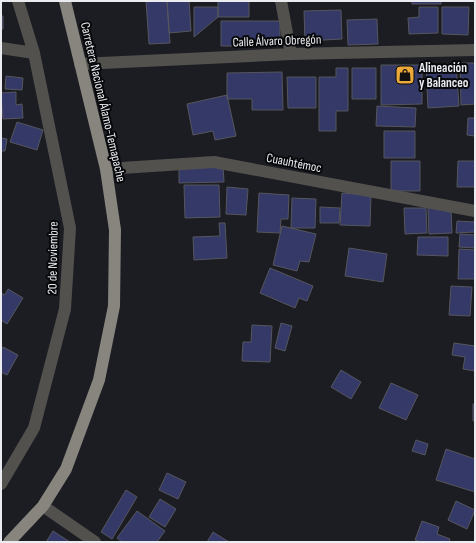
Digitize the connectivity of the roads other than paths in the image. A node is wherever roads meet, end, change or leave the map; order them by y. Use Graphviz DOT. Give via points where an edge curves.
graph roads {
  1 [pos="18,1"];
  2 [pos="65,1"];
  3 [pos="281,1"];
  4 [pos="1,48"];
  5 [pos="475,50"];
  6 [pos="34,53"];
  7 [pos="291,54"];
  8 [pos="80,64"];
  9 [pos="106,169"];
  10 [pos="475,211"];
  11 [pos="5,467"];
  12 [pos="1,484"];
  13 [pos="43,506"];
  14 [pos="9,542"];
  15 [pos="96,542"];
  1 -- 6 [label="street, 20 de Noviembre"];
  2 -- 8 [label="main road, Carretera Nacional Álamo-Temapache"];
  3 -- 7 [label="street"];
  4 -- 6 [label="street"];
  5 -- 7 [label="street, Calle Álvaro Obregón"];
  6 -- 11 [label="street, 20 de Noviembre" via="70,228 65,309 34,428"];
  7 -- 8 [label="street, Calle Álvaro Obregón"];
  8 -- 9 [label="main road, Carretera Nacional Álamo-Temapache"];
  9 -- 10 [label="street, Cuauhtémoc" via="214,162"];
  9 -- 13 [label="main road, Carretera Nacional Álamo-Temapache" via="114,230 114,306 99,380 66,469"];
  11 -- 12 [label="street, 20 de Noviembre"];
  13 -- 14 [label="main road, Carretera Nacional Álamo-Temapache"];
  13 -- 15 [label="street"];
}
